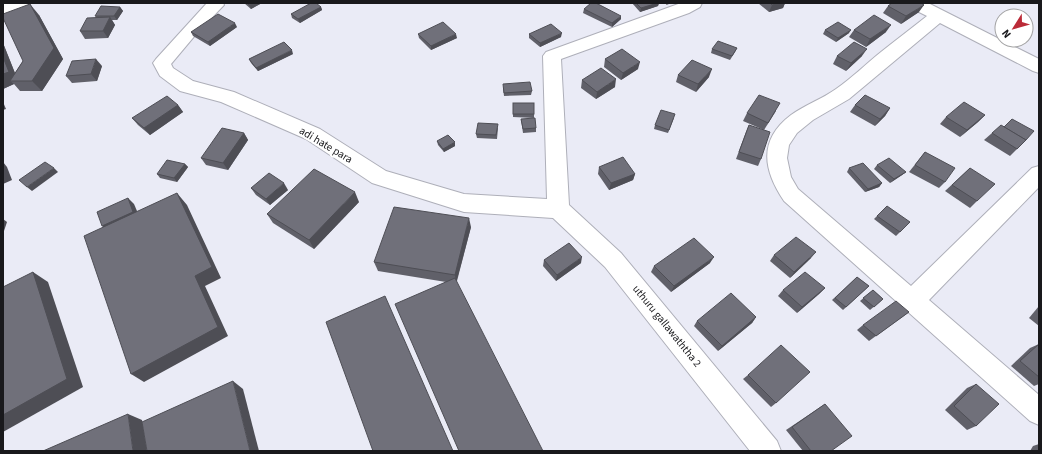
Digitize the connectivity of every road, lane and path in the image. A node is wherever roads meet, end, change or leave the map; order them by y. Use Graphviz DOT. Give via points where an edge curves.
graph roads {
  1 [pos="22,3"];
  2 [pos="215,3"];
  3 [pos="694,3"];
  4 [pos="915,3"];
  5 [pos="3,10"];
  6 [pos="938,15"];
  7 [pos="1039,67"];
  8 [pos="1039,174"];
  9 [pos="558,210"];
  10 [pos="912,301"];
  11 [pos="1039,412"];
  12 [pos="767,451"];
  1 -- 5 [label="street"];
  2 -- 9 [label="street, adi hate para" via="216,5 162,63 166,72 186,86 227,97 313,134 378,177 464,203"];
  3 -- 9 [label="street" via="684,9 552,56"];
  4 -- 6 [label="street"];
  6 -- 7 [label="street"];
  6 -- 10 [label="street" via="842,94 796,122 784,136 776,162 780,178 791,195"];
  8 -- 10 [label="street"];
  9 -- 12 [label="street, uthuru gallawaththa 2" via="614,260"];
  10 -- 11 [label="street"];
}
